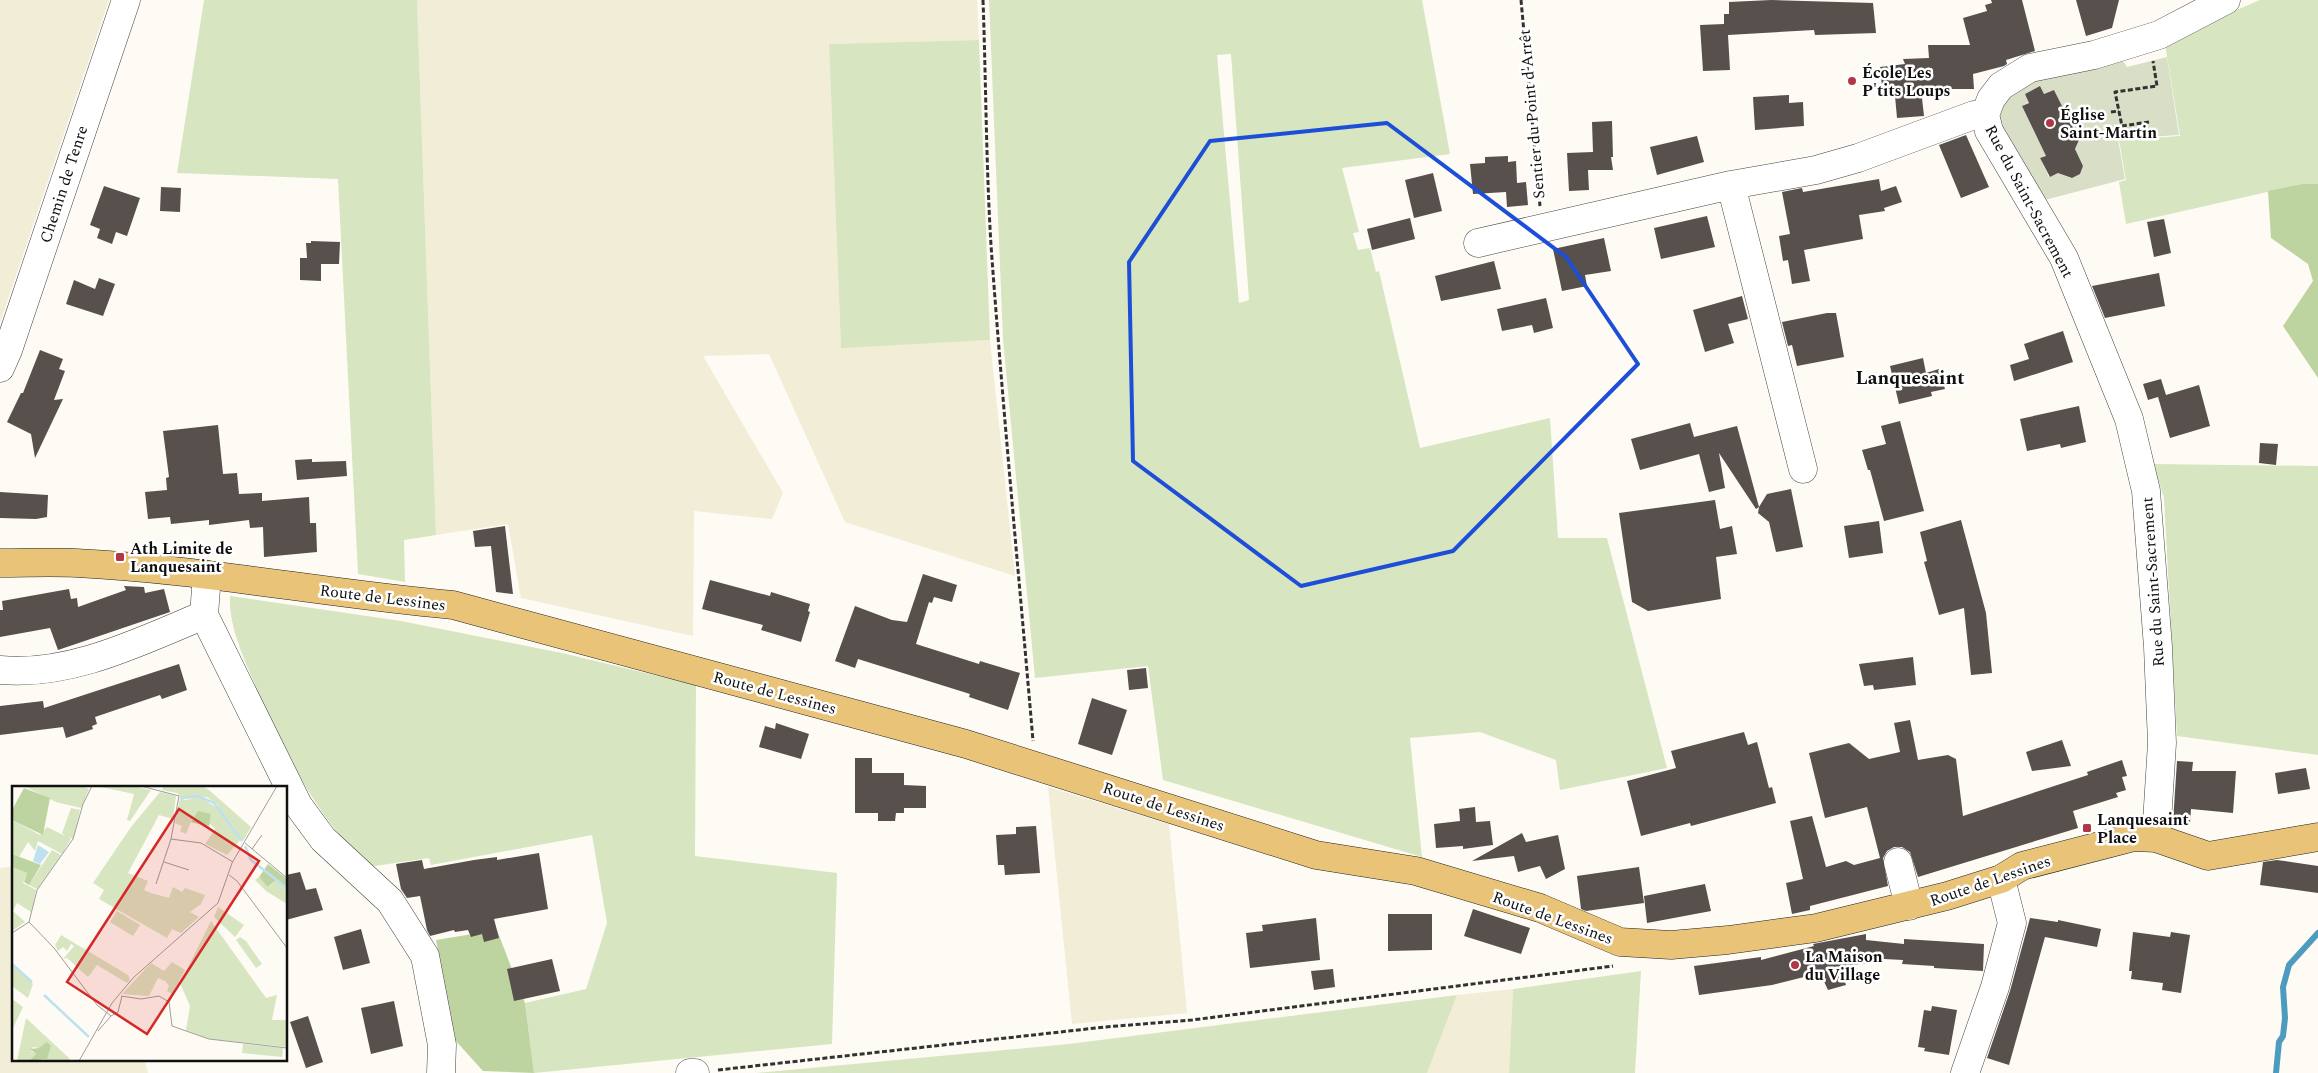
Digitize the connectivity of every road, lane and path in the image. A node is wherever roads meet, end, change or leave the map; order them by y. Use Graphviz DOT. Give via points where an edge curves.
graph roads {
  1 [pos="126,0"];
  2 [pos="983,0"];
  3 [pos="1521,0"];
  4 [pos="2226,0"];
  5 [pos="2148,38"];
  6 [pos="2119,111"];
  7 [pos="2111,112"];
  8 [pos="1985,115"];
  9 [pos="2149,122"];
  10 [pos="1731,185"];
  11 [pos="1542,228"];
  12 [pos="1478,243"];
  13 [pos="0,368"];
  14 [pos="1804,469"];
  15 [pos="0,563"];
  16 [pos="208,575"];
  17 [pos="204,615"];
  18 [pos="0,670"];
  19 [pos="1035,764"];
  20 [pos="2318,837"];
  21 [pos="2156,838"];
  22 [pos="1898,862"];
  23 [pos="2001,879"];
  24 [pos="1909,906"];
  25 [pos="1603,967"];
  26 [pos="695,1072"];
  27 [pos="441,1073"];
  28 [pos="690,1073"];
  29 [pos="1965,1073"];
  1 -- 13 [label="street, Chemin de Tenre"];
  2 -- 19 [label="path" via="991,243"];
  3 -- 11 [label="path, Sentier du Point d'Arrêt"];
  4 -- 5 [label="street"];
  5 -- 6 [label="path" via="2157,86 2116,92"];
  5 -- 8 [label="street" via="2094,55 2030,68 2001,86 1990,99"];
  6 -- 7 [label="path"];
  6 -- 9 [label="path" via="2122,126"];
  8 -- 10 [label="street, Rue du Saint-Sacrement" via="1974,115 1816,170"];
  8 -- 21 [label="street, Rue du Saint-Sacrement" via="1989,131 2064,258 2129,420 2146,491 2162,743"];
  10 -- 11 [label="street"];
  10 -- 14 [label="street"];
  11 -- 12 [label="street"];
  15 -- 16 [label="main road, Route de Lessines" via="76,563"];
  16 -- 17 [label="street"];
  16 -- 19 [label="main road, Route de Lessines" via="453,605"];
  17 -- 18 [label="street" via="111,652 68,664 34,671"];
  17 -- 27 [label="street" via="298,805 323,840 390,901 425,956 442,1045"];
  19 -- 24 [label="main road, Route de Lessines" via="1316,855 1416,871 1521,903 1620,942 1671,945 1728,940 1816,928"];
  20 -- 21 [label="main road, Route de Lessines" via="2208,856"];
  21 -- 23 [label="main road, Route de Lessines" via="2134,837 2022,866"];
  22 -- 24 [label="street"];
  23 -- 24 [label="main road, Route de Lessines"];
  23 -- 29 [label="street" via="2012,923 1995,987"];
  25 -- 26 [label="path" via="1192,1020"];
  26 -- 28 [label="street"];
}
